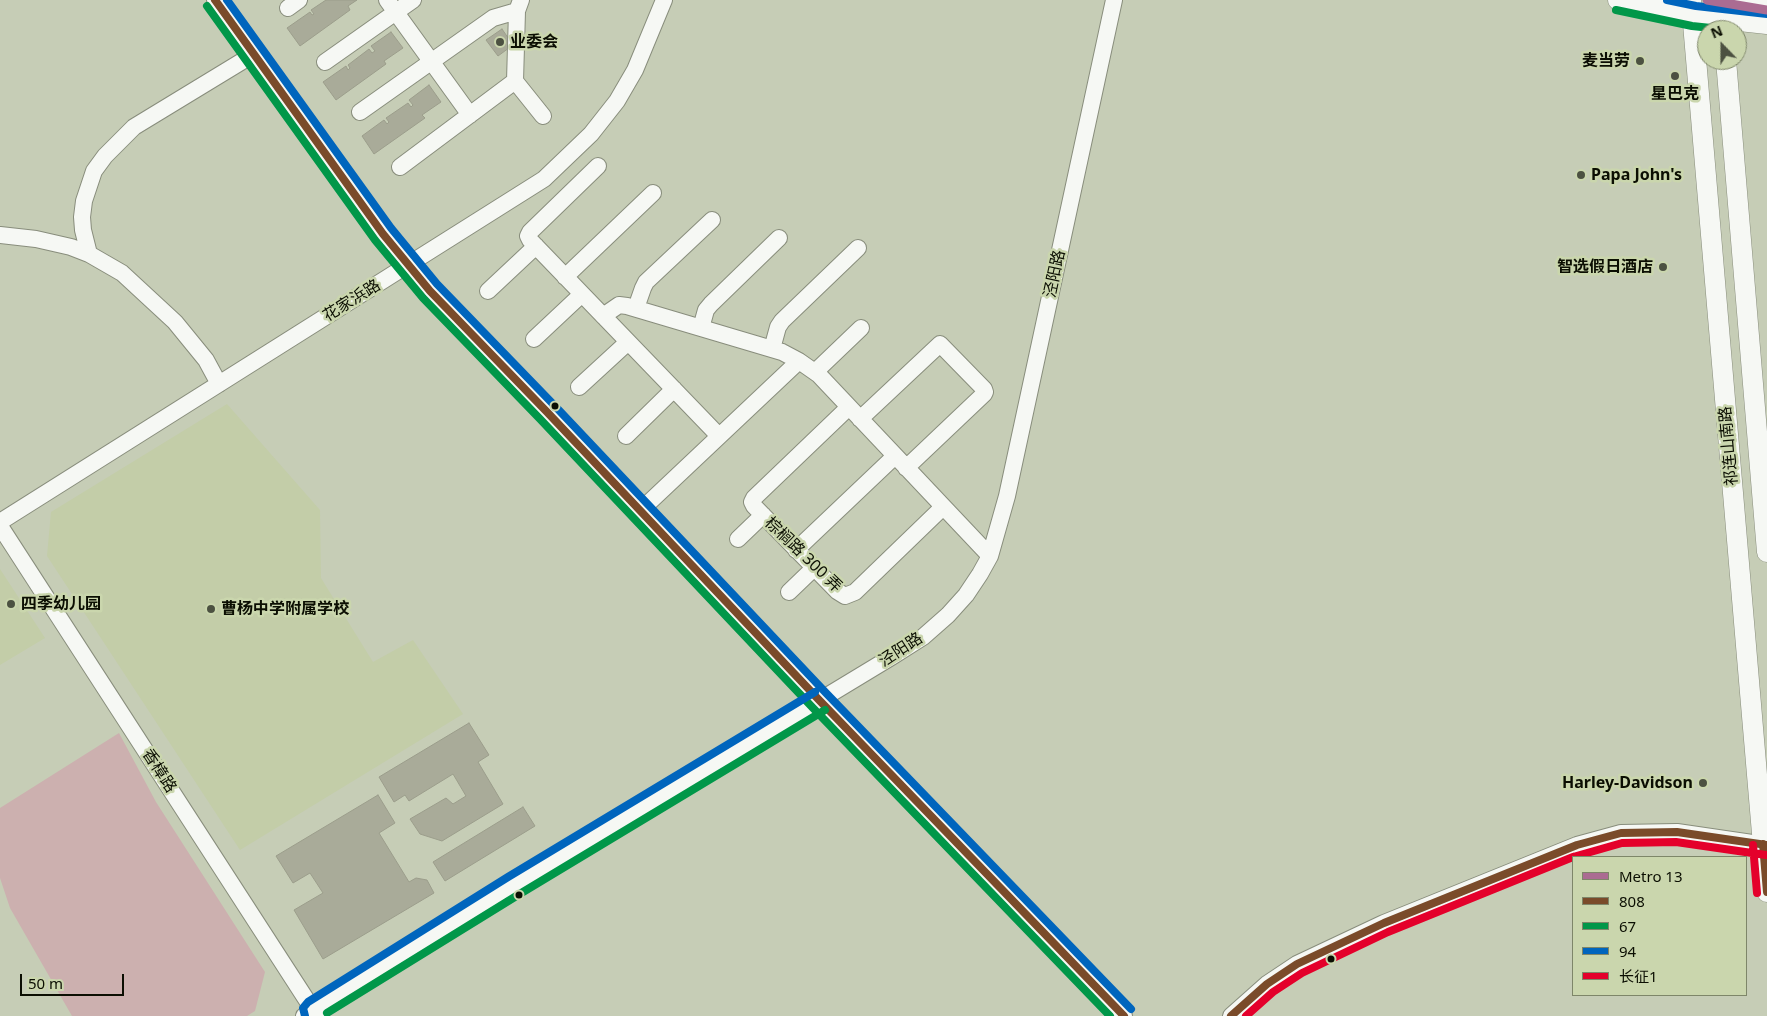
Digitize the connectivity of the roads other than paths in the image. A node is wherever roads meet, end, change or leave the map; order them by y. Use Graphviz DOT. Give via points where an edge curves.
graph roads {
  1 [pos="215,0"];
  2 [pos="413,0"];
  3 [pos="664,0"];
  4 [pos="1114,0"];
  5 [pos="1618,0"];
  6 [pos="1734,0"];
  7 [pos="1767,4"];
  8 [pos="519,5"];
  9 [pos="392,6"];
  10 [pos="1693,8"];
  11 [pos="1723,16"];
  12 [pos="1767,24"];
  13 [pos="254,54"];
  14 [pos="431,61"];
  15 [pos="325,62"];
  16 [pos="1727,70"];
  17 [pos="515,81"];
  18 [pos="360,112"];
  19 [pos="470,115"];
  20 [pos="543,116"];
  21 [pos="598,166"];
  22 [pos="400,167"];
  23 [pos="653,193"];
  24 [pos="82,217"];
  25 [pos="712,220"];
  26 [pos="0,235"];
  27 [pos="779,238"];
  28 [pos="54,242"];
  29 [pos="536,246"];
  30 [pos="858,248"];
  31 [pos="89,254"];
  32 [pos="408,266"];
  33 [pos="565,277"];
  34 [pos="488,291"];
  35 [pos="582,294"];
  36 [pos="636,308"];
  37 [pos="603,316"];
  38 [pos="701,328"];
  39 [pos="861,328"];
  40 [pos="534,340"];
  41 [pos="628,342"];
  42 [pos="772,349"];
  43 [pos="799,360"];
  44 [pos="815,372"];
  45 [pos="219,384"];
  46 [pos="580,387"];
  47 [pos="674,390"];
  48 [pos="854,413"];
  49 [pos="626,436"];
  50 [pos="719,436"];
  51 [pos="895,456"];
  52 [pos="906,468"];
  53 [pos="943,507"];
  54 [pos="640,511"];
  55 [pos="763,515"];
  56 [pos="0,522"];
  57 [pos="0,526"];
  58 [pos="738,538"];
  59 [pos="796,550"];
  60 [pos="1767,552"];
  61 [pos="990,556"];
  62 [pos="814,568"];
  63 [pos="789,592"];
  64 [pos="820,700"];
  65 [pos="1765,844"];
  66 [pos="1767,892"];
  67 [pos="311,1014"];
  68 [pos="1124,1016"];
  69 [pos="1231,1016"];
  1 -- 13 [label="street"];
  2 -- 9 [label="street"];
  3 -- 32 [label="street, 花家浜路" via="627,84 606,117 575,151 544,179"];
  4 -- 61 [label="street, 泾阳路" via="1007,496"];
  5 -- 10 [label="main road"];
  6 -- 7 [label="main road"];
  8 -- 14 [label="street" via="493,18"];
  8 -- 17 [label="street"];
  9 -- 14 [label="street"];
  9 -- 15 [label="street"];
  10 -- 11 [label="main road"];
  10 -- 65 [label="main road, 祁连山南路"];
  11 -- 12 [label="main road"];
  13 -- 24 [label="street" via="134,127 120,140 94,171"];
  13 -- 32 [label="street"];
  14 -- 18 [label="street"];
  14 -- 19 [label="street"];
  16 -- 60 [label="main road, 祁连山南路"];
  17 -- 19 [label="street"];
  17 -- 20 [label="street"];
  19 -- 22 [label="street"];
  21 -- 29 [label="street" via="530,232 528,236"];
  23 -- 33 [label="street"];
  24 -- 28 [label="street" via="71,231"];
  24 -- 31 [label="street"];
  25 -- 36 [label="street" via="646,282"];
  26 -- 28 [label="street"];
  27 -- 38 [label="street" via="710,304"];
  28 -- 31 [label="street"];
  29 -- 33 [label="street"];
  29 -- 34 [label="street"];
  30 -- 42 [label="street" via="782,321"];
  31 -- 45 [label="street" via="122,273 175,322 206,360"];
  32 -- 45 [label="street, 花家浜路"];
  32 -- 54 [label="street"];
  33 -- 35 [label="street"];
  35 -- 37 [label="street"];
  35 -- 40 [label="street"];
  36 -- 37 [label="street" via="619,305"];
  36 -- 38 [label="street"];
  37 -- 41 [label="street"];
  38 -- 42 [label="street"];
  39 -- 44 [label="street"];
  41 -- 46 [label="street"];
  41 -- 47 [label="street"];
  42 -- 43 [label="street"];
  43 -- 44 [label="street"];
  43 -- 50 [label="street"];
  44 -- 48 [label="street"];
  45 -- 56 [label="street, 花家浜路"];
  47 -- 49 [label="street"];
  47 -- 50 [label="street"];
  48 -- 51 [label="street"];
  48 -- 52 [label="street" via="940,344 984,389 984,394"];
  48 -- 55 [label="street, 棕榈路 300 弄" via="754,498 754,506"];
  50 -- 54 [label="street"];
  51 -- 52 [label="street"];
  51 -- 59 [label="street"];
  52 -- 53 [label="street"];
  53 -- 61 [label="street"];
  53 -- 62 [label="street, 棕榈路 300 弄" via="855,592 846,596 837,591"];
  54 -- 64 [label="street"];
  55 -- 58 [label="street"];
  55 -- 59 [label="street, 棕榈路 300 弄"];
  57 -- 67 [label="street, 香樟路"];
  59 -- 62 [label="street, 棕榈路 300 弄"];
  61 -- 64 [label="street, 泾阳路" via="966,595 948,615 923,636"];
  62 -- 63 [label="street"];
  64 -- 67 [label="street, 泾阳路" via="513,886"];
  64 -- 68 [label="street"];
  65 -- 66 [label="main road, 祁连山南路"];
  65 -- 69 [label="street" via="1677,832 1649,832 1621,833 1577,845 1384,923 1297,964 1267,984"];
}
